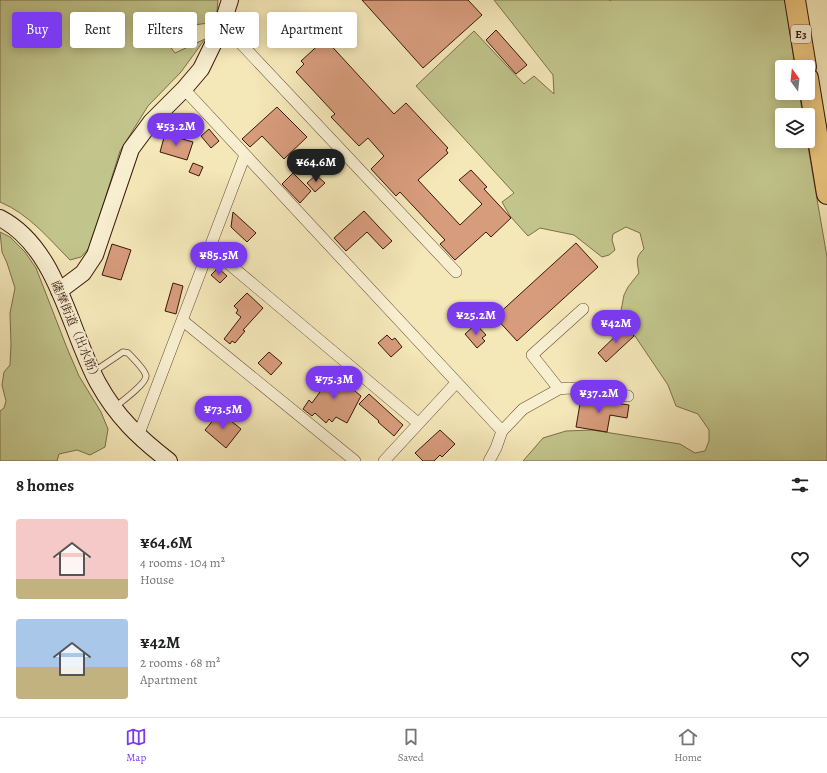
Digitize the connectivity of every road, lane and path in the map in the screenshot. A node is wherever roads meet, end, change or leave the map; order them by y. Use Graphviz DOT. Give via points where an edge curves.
graph roads {
  1 [pos="230,0"];
  2 [pos="795,0"];
  3 [pos="226,12"];
  4 [pos="211,48"];
  5 [pos="245,48"];
  6 [pos="805,60"];
  7 [pos="184,89"];
  8 [pos="812,100"];
  9 [pos="245,155"];
  10 [pos="827,194"];
  11 [pos="0,218"];
  12 [pos="210,248"];
  13 [pos="456,272"];
  14 [pos="59,291"];
  15 [pos="583,309"];
  16 [pos="182,320"];
  17 [pos="93,372"];
  18 [pos="456,383"];
  19 [pos="559,389"];
  20 [pos="628,396"];
  21 [pos="114,408"];
  22 [pos="418,423"];
  23 [pos="502,431"];
  24 [pos="138,436"];
  25 [pos="169,461"];
  26 [pos="355,461"];
  27 [pos="384,461"];
  28 [pos="489,461"];
  1 -- 3 [label="street"];
  2 -- 6 [label="highway, E3"];
  4 -- 7 [label="street" via="201,69"];
  5 -- 13 [label="street"];
  7 -- 9 [label="street"];
  7 -- 14 [label="street" via="151,122 131,149 95,255 82,273"];
  8 -- 10 [label="highway"];
  9 -- 12 [label="street"];
  9 -- 18 [label="street"];
  11 -- 14 [label="street, 薩摩街道（出水筋）" via="19,231 37,251"];
  12 -- 16 [label="street"];
  12 -- 22 [label="street"];
  14 -- 17 [label="street, 薩摩街道（出水筋）"];
  15 -- 19 [label="street" via="532,355"];
  16 -- 24 [label="street"];
  16 -- 26 [label="street"];
  17 -- 21 [label="street, 薩摩街道（出水筋）"];
  17 -- 21 [label="lane" via="124,352 128,353 144,371 145,380"];
  18 -- 22 [label="street"];
  18 -- 23 [label="street"];
  19 -- 20 [label="street" via="569,388"];
  19 -- 23 [label="street" via="523,409"];
  21 -- 24 [label="street, 薩摩街道（出水筋）"];
  22 -- 27 [label="street"];
  23 -- 28 [label="street"];
  24 -- 25 [label="street, 薩摩街道（出水筋）"];
}
